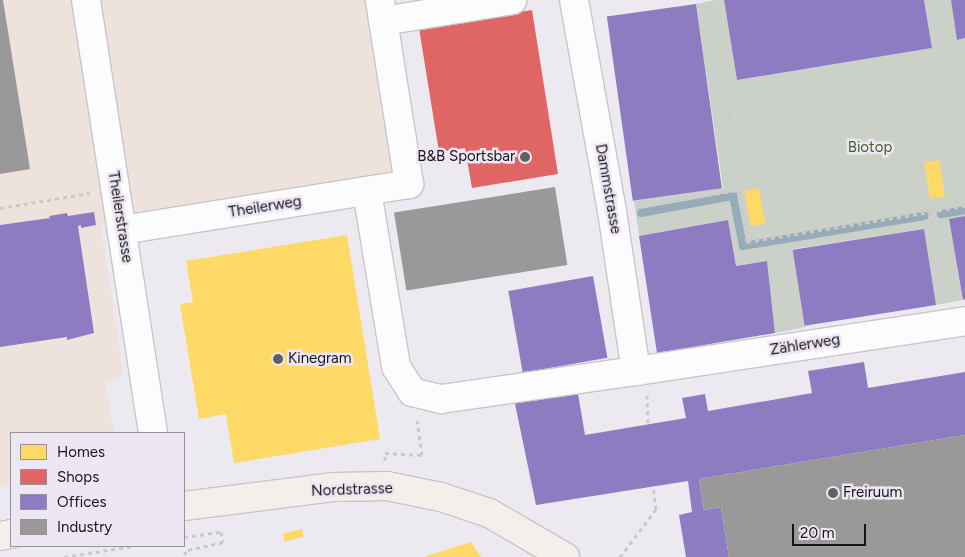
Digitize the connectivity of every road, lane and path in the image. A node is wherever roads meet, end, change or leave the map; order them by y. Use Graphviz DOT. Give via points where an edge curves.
graph roads {
  1 [pos="86,0"];
  2 [pos="512,0"];
  3 [pos="574,0"];
  4 [pos="931,0"];
  5 [pos="382,10"];
  6 [pos="965,74"];
  7 [pos="943,78"];
  8 [pos="871,92"];
  9 [pos="116,189"];
  10 [pos="739,190"];
  11 [pos="367,191"];
  12 [pos="965,206"];
  13 [pos="0,208"];
  14 [pos="612,211"];
  15 [pos="930,212"];
  16 [pos="890,218"];
  17 [pos="122,230"];
  18 [pos="956,322"];
  19 [pos="640,370"];
  20 [pos="412,392"];
  21 [pos="152,432"];
  22 [pos="387,486"];
  23 [pos="653,486"];
  24 [pos="185,506"];
  25 [pos="185,537"];
  26 [pos="127,547"];
  27 [pos="64,557"];
  28 [pos="186,557"];
  29 [pos="565,557"];
  30 [pos="620,557"];
  1 -- 9 [label="street, Theilerstrasse"];
  2 -- 5 [label="street"];
  3 -- 14 [label="street, Dammstrasse"];
  4 -- 7 [label="path"];
  5 -- 11 [label="street, Theilerweg" via="409,184"];
  6 -- 7 [label="path"];
  7 -- 8 [label="path"];
  8 -- 10 [label="path" via="729,114"];
  8 -- 16 [label="path"];
  9 -- 13 [label="path"];
  9 -- 17 [label="street, Theilerstrasse"];
  10 -- 14 [label="path"];
  10 -- 16 [label="path" via="747,242"];
  11 -- 17 [label="street, Theilerweg"];
  11 -- 20 [label="street" via="396,367"];
  12 -- 15 [label="path"];
  14 -- 19 [label="street, Dammstrasse"];
  15 -- 16 [label="path"];
  15 -- 18 [label="path"];
  17 -- 21 [label="street, Theilerstrasse"];
  18 -- 19 [label="street, Zählerweg"];
  19 -- 20 [label="street, Zählerweg" via="441,399"];
  20 -- 22 [label="path" via="422,455 385,453"];
  22 -- 24 [label="main road, Nordstrasse" via="335,487"];
  22 -- 29 [label="main road, Nordstrasse" via="441,497 489,513"];
  23 -- 30 [label="path" via="656,509"];
  25 -- 28 [label="path" via="221,532 223,542 185,551"];
  26 -- 27 [label="path"];
}
